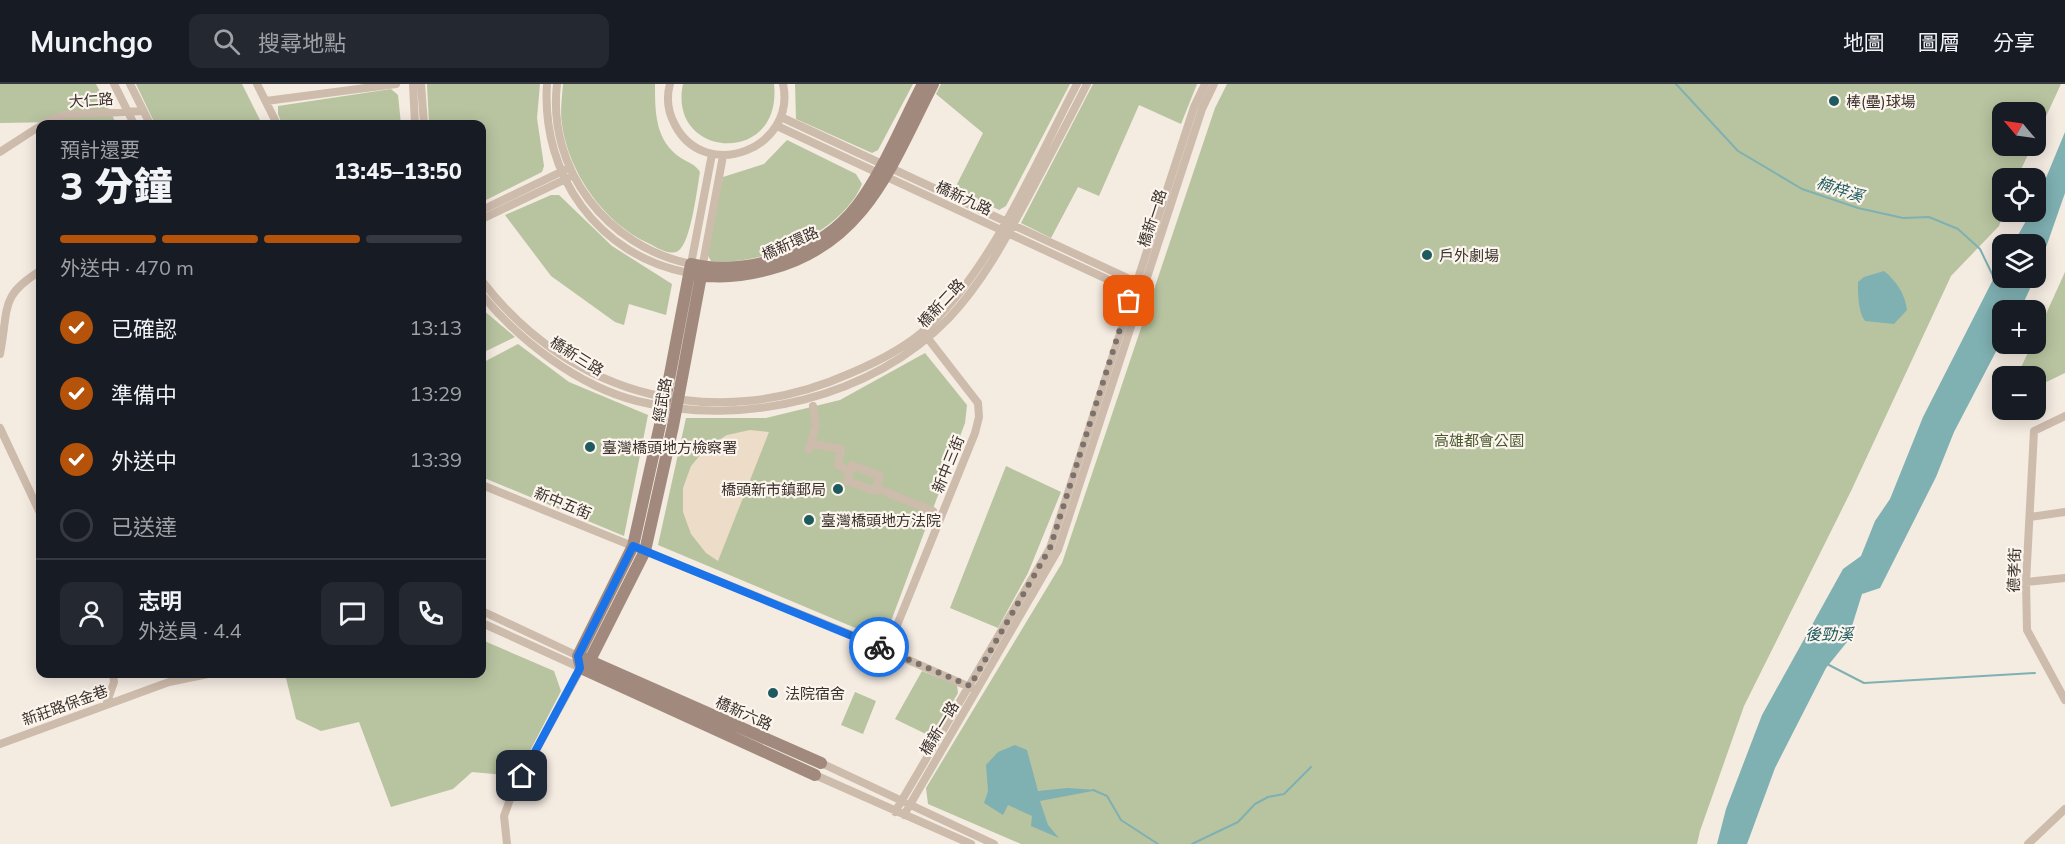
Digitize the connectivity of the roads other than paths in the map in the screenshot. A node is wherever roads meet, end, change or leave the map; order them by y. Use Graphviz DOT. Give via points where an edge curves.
graph roads {
  1 [pos="114,84"];
  2 [pos="130,84"];
  3 [pos="257,84"];
  4 [pos="396,84"];
  5 [pos="413,84"];
  6 [pos="421,84"];
  7 [pos="547,84"];
  8 [pos="557,84"];
  9 [pos="670,84"];
  10 [pos="783,84"];
  11 [pos="922,84"];
  12 [pos="933,84"];
  13 [pos="1077,84"];
  14 [pos="1088,84"];
  15 [pos="1205,84"];
  16 [pos="1214,84"];
  17 [pos="266,100"];
  18 [pos="128,111"];
  19 [pos="143,111"];
  20 [pos="781,117"];
  21 [pos="52,120"];
  22 [pos="132,120"];
  23 [pos="148,120"];
  24 [pos="275,120"];
  25 [pos="415,120"];
  26 [pos="424,120"];
  27 [pos="777,126"];
  28 [pos="36,129"];
  29 [pos="0,152"];
  30 [pos="712,154"];
  31 [pos="723,156"];
  32 [pos="883,170"];
  33 [pos="566,174"];
  34 [pos="486,208"];
  35 [pos="486,217"];
  36 [pos="1006,227"];
  37 [pos="696,270"];
  38 [pos="36,273"];
  39 [pos="486,286"];
  40 [pos="1138,288"];
  41 [pos="486,299"];
  42 [pos="925,335"];
  43 [pos="0,354"];
  44 [pos="671,402"];
  45 [pos="813,406"];
  46 [pos="2065,416"];
  47 [pos="0,428"];
  48 [pos="850,472"];
  49 [pos="486,487"];
  50 [pos="876,488"];
  51 [pos="36,504"];
  52 [pos="933,511"];
  53 [pos="2065,512"];
  54 [pos="2030,517"];
  55 [pos="639,548"];
  56 [pos="2065,578"];
  57 [pos="2026,582"];
  58 [pos="486,614"];
  59 [pos="486,625"];
  60 [pos="887,651"];
  61 [pos="583,662"];
  62 [pos="114,678"];
  63 [pos="188,678"];
  64 [pos="973,688"];
  65 [pos="2065,700"];
  66 [pos="106,705"];
  67 [pos="0,744"];
  68 [pos="818,769"];
  69 [pos="905,803"];
  70 [pos="2065,809"];
  71 [pos="899,813"];
  72 [pos="507,844"];
  73 [pos="971,844"];
  74 [pos="994,844"];
  75 [pos="2028,844"];
  1 -- 18 [label="street"];
  2 -- 19 [label="street"];
  3 -- 17 [label="street"];
  4 -- 17 [label="street"];
  5 -- 25 [label="street"];
  6 -- 26 [label="street"];
  7 -- 33 [label="street, 橋新環路" via="548,125"];
  8 -- 33 [label="street, 橋新環路" via="557,127"];
  9 -- 30 [label="street" via="668,104 678,130 687,141"];
  10 -- 20 [label="street"];
  11 -- 32 [label="street, 橋新環路"];
  12 -- 32 [label="street, 橋新環路"];
  13 -- 36 [label="street, 橋新二路"];
  14 -- 36 [label="street, 橋新二路"];
  15 -- 40 [label="street, 橋新一路" via="1194,107"];
  16 -- 40 [label="street, 橋新一路"];
  17 -- 24 [label="street"];
  18 -- 19 [label="street, 大仁路"];
  18 -- 21 [label="street, 大仁路" via="63,115"];
  18 -- 22 [label="street"];
  19 -- 23 [label="street"];
  20 -- 27 [label="street"];
  20 -- 32 [label="street, 橋新九路"];
  27 -- 31 [label="street" via="769,137 748,151"];
  27 -- 32 [label="street, 橋新九路"];
  28 -- 29 [label="street, 大仁路"];
  30 -- 31 [label="street"];
  30 -- 37 [label="street, 經武路"];
  31 -- 37 [label="street, 經武路"];
  32 -- 36 [label="street, 橋新九路"];
  32 -- 37 [label="street, 橋新環路" via="856,220 821,249 756,273 734,276"];
  33 -- 34 [label="street"];
  33 -- 35 [label="street"];
  33 -- 37 [label="street, 橋新環路" via="623,235"];
  36 -- 40 [label="street, 橋新九路"];
  36 -- 42 [label="street, 橋新二路"];
  37 -- 44 [label="street, 經武路"];
  38 -- 43 [label="street" via="17,282 6,293"];
  39 -- 44 [label="street, 橋新三路" via="528,332 574,364 610,383"];
  40 -- 64 [label="street, 橋新一路" via="1094,447 1058,550"];
  41 -- 44 [label="street, 橋新三路" via="524,338 608,391 638,402"];
  42 -- 44 [label="street, 橋新二路" via="867,376 801,400 750,411"];
  42 -- 60 [label="street, 新中三街" via="978,403 979,417"];
  44 -- 55 [label="street, 經武路"];
  45 -- 48 [label="street" via="816,425 810,446 841,449 838,465"];
  46 -- 54 [label="street, 德孝街" via="2034,431"];
  47 -- 51 [label="street"];
  48 -- 50 [label="street" via="847,480 875,491"];
  48 -- 50 [label="street" via="852,465 880,476"];
  49 -- 55 [label="street, 新中五街"];
  50 -- 52 [label="street"];
  53 -- 54 [label="street"];
  54 -- 57 [label="street, 德孝街"];
  55 -- 60 [label="street, 新中五街"];
  55 -- 61 [label="street, 經武路"];
  56 -- 57 [label="street"];
  57 -- 65 [label="street, 德孝街" via="2028,632"];
  58 -- 61 [label="street, 橋新六路"];
  59 -- 61 [label="street, 橋新六路"];
  60 -- 64 [label="street, 新中五街"];
  61 -- 68 [label="street, 橋新六路"];
  61 -- 72 [label="street, 經武路" via="512,794 504,816"];
  62 -- 66 [label="street"];
  63 -- 66 [label="street, 新莊路保金巷"];
  64 -- 69 [label="street, 橋新一路"];
  66 -- 67 [label="street, 新莊路保金巷"];
  68 -- 69 [label="street, 橋新六路"];
  68 -- 71 [label="street, 橋新六路"];
  69 -- 71 [label="street, 橋新一路"];
  69 -- 74 [label="street, 橋新六路"];
  70 -- 75 [label="street"];
  71 -- 73 [label="street, 橋新六路"];
}
